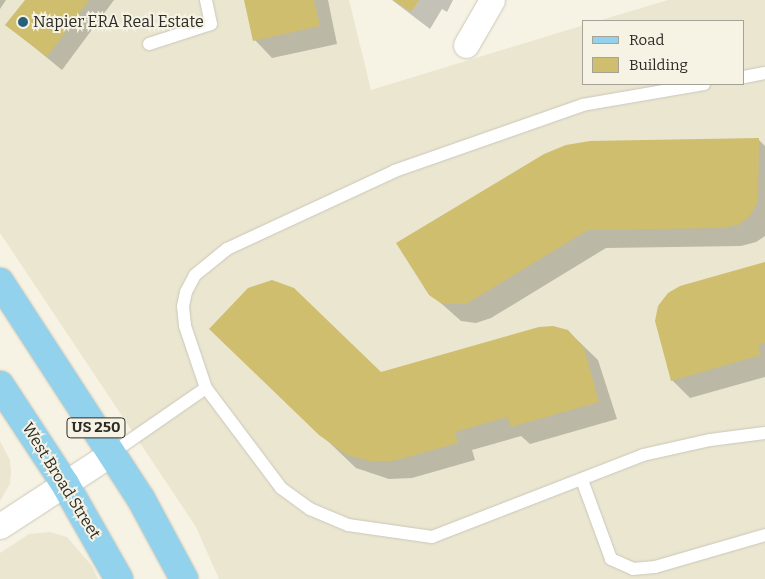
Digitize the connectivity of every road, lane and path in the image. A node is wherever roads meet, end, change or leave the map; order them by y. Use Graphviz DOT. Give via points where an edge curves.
graph roads {
  1 [pos="206,0"];
  2 [pos="492,0"];
  3 [pos="150,44"];
  4 [pos="466,44"];
  5 [pos="765,73"];
  6 [pos="745,77"];
  7 [pos="698,85"];
  8 [pos="0,282"];
  9 [pos="0,385"];
  10 [pos="206,388"];
  11 [pos="765,433"];
  12 [pos="112,453"];
  13 [pos="582,480"];
  14 [pos="65,484"];
  15 [pos="0,526"];
  16 [pos="765,534"];
  17 [pos="119,579"];
  18 [pos="184,579"];
  1 -- 3 [label="lane" via="211,24"];
  2 -- 4 [label="street"];
  5 -- 6 [label="lane"];
  7 -- 10 [label="lane" via="583,105 395,171 227,249 195,276 183,306 185,326"];
  8 -- 12 [label="main road, US 250"];
  9 -- 14 [label="main road, West Broad Street"];
  10 -- 12 [label="lane"];
  10 -- 13 [label="lane" via="281,488 310,509 348,525 432,537"];
  11 -- 13 [label="lane" via="710,440 643,455"];
  12 -- 14 [label="street"];
  12 -- 18 [label="main road, US 250"];
  13 -- 16 [label="lane" via="611,559 633,569 655,567"];
  14 -- 15 [label="street"];
  14 -- 17 [label="main road, West Broad Street"];
}
